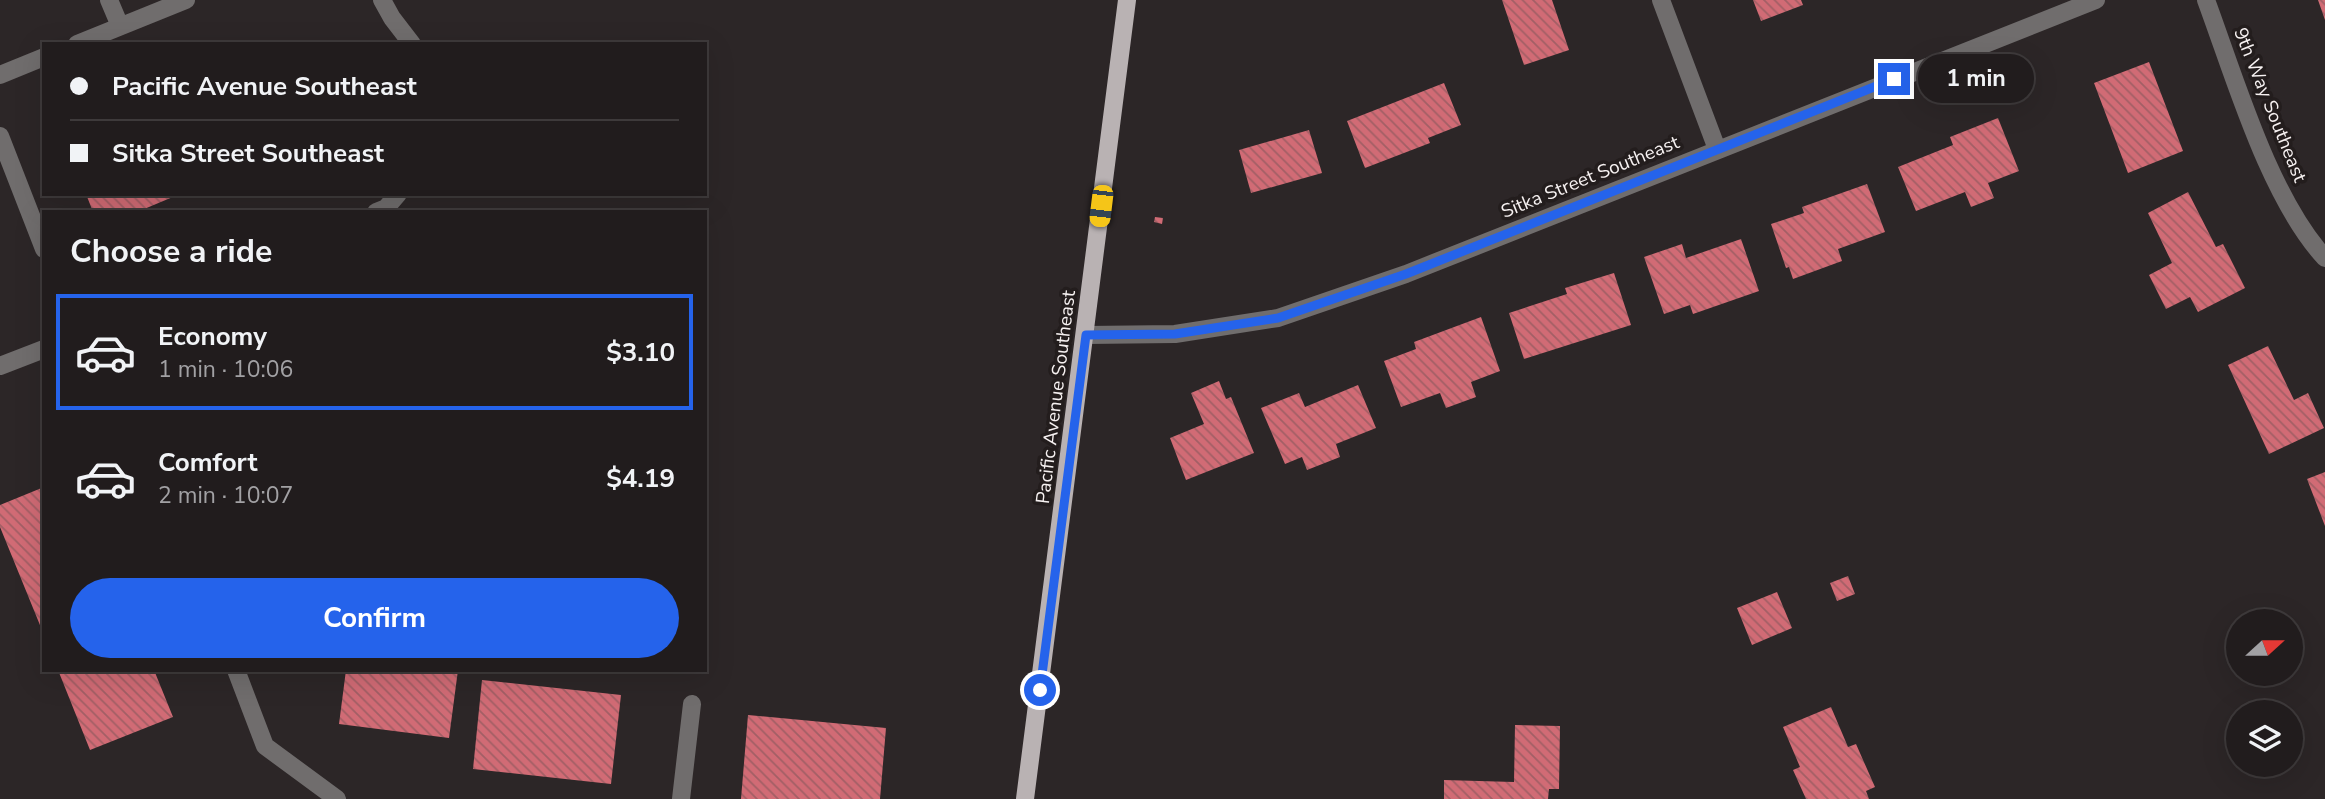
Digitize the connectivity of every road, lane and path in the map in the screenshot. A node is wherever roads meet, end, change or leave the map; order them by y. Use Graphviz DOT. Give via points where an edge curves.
graph roads {
  1 [pos="110,0"];
  2 [pos="186,0"];
  3 [pos="382,0"];
  4 [pos="1127,0"];
  5 [pos="1661,0"];
  6 [pos="2096,0"];
  7 [pos="2206,0"];
  8 [pos="120,26"];
  9 [pos="82,42"];
  10 [pos="410,42"];
  11 [pos="42,58"];
  12 [pos="0,75"];
  13 [pos="0,136"];
  14 [pos="1717,149"];
  15 [pos="396,196"];
  16 [pos="381,210"];
  17 [pos="42,244"];
  18 [pos="2325,258"];
  19 [pos="1086,335"];
  20 [pos="42,350"];
  21 [pos="0,366"];
  22 [pos="237,672"];
  23 [pos="692,704"];
  24 [pos="337,799"];
  25 [pos="681,799"];
  26 [pos="1025,799"];
  1 -- 8 [label="street"];
  2 -- 8 [label="street"];
  3 -- 10 [label="street"];
  4 -- 19 [label="main road, Pacific Avenue Southeast"];
  5 -- 14 [label="street"];
  6 -- 14 [label="street, Sitka Street Southeast"];
  7 -- 18 [label="street, 9th Way Southeast" via="2276,180"];
  8 -- 9 [label="street"];
  11 -- 12 [label="street"];
  13 -- 17 [label="street"];
  14 -- 19 [label="street, Sitka Street Southeast" via="1406,274 1278,318 1175,334"];
  15 -- 16 [label="street"];
  19 -- 26 [label="main road, Pacific Avenue Southeast"];
  20 -- 21 [label="street"];
  22 -- 24 [label="street" via="265,746"];
  23 -- 25 [label="street"];
}
